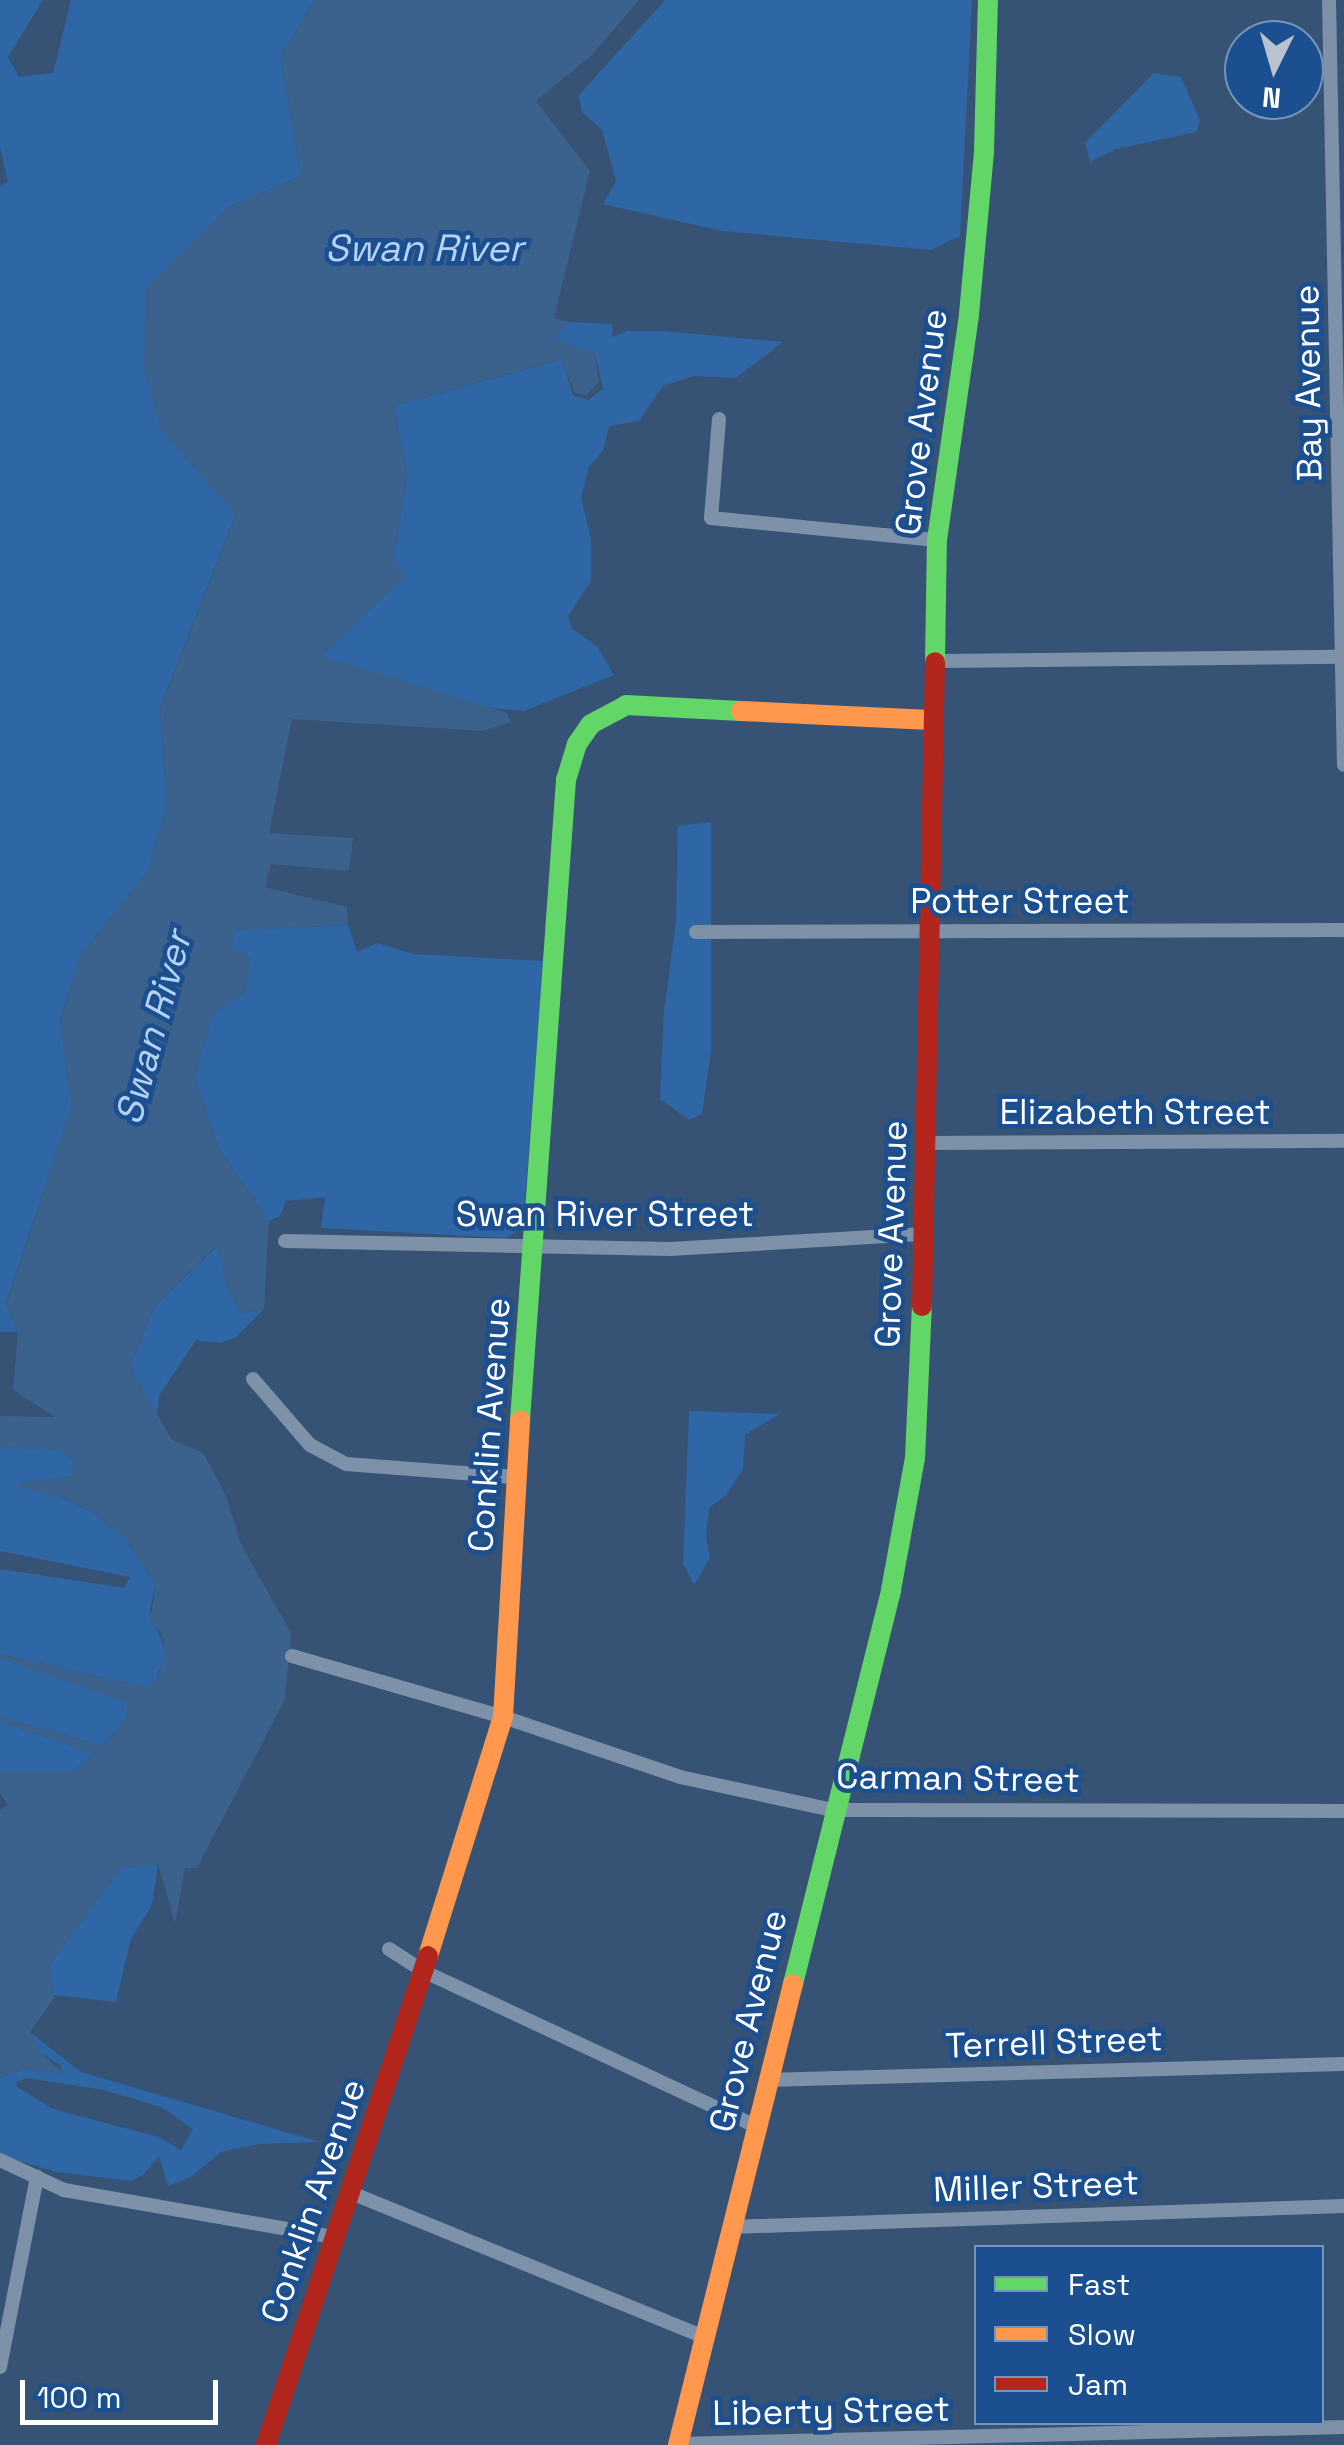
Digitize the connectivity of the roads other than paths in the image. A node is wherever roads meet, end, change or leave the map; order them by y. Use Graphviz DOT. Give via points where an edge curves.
graph roads {
  1 [pos="988,0"];
  2 [pos="1329,0"];
  3 [pos="718,419"];
  4 [pos="1341,478"];
  5 [pos="937,540"];
  6 [pos="1342,657"];
  7 [pos="935,662"];
  8 [pos="931,720"];
  9 [pos="1344,765"];
  10 [pos="1344,930"];
  11 [pos="696,932"];
  12 [pos="929,932"];
  13 [pos="1344,1141"];
  14 [pos="927,1143"];
  15 [pos="926,1234"];
  16 [pos="285,1241"];
  17 [pos="535,1248"];
  18 [pos="253,1379"];
  19 [pos="515,1477"];
  20 [pos="292,1656"];
  21 [pos="503,1717"];
  22 [pos="833,1810"];
  23 [pos="1344,1811"];
  24 [pos="389,1949"];
  25 [pos="424,1971"];
  26 [pos="1344,2064"];
  27 [pos="766,2080"];
  28 [pos="757,2126"];
  29 [pos="0,2160"];
  30 [pos="37,2177"];
  31 [pos="350,2192"];
  32 [pos="1344,2206"];
  33 [pos="730,2227"];
  34 [pos="334,2237"];
  35 [pos="702,2336"];
  36 [pos="0,2366"];
  37 [pos="1344,2427"];
  38 [pos="992,2441"];
  39 [pos="678,2444"];
  40 [pos="266,2445"];
  1 -- 5 [label="street, Grove Avenue" via="984,151 969,314"];
  2 -- 4 [label="street, Bay Avenue"];
  3 -- 5 [label="street" via="711,518"];
  4 -- 6 [label="street, Bay Avenue"];
  5 -- 7 [label="street, Grove Avenue"];
  6 -- 7 [label="street"];
  6 -- 9 [label="street, Bay Avenue"];
  7 -- 8 [label="street, Grove Avenue"];
  8 -- 12 [label="street, Grove Avenue"];
  8 -- 17 [label="street, Conklin Avenue" via="626,704 591,724 566,780"];
  10 -- 12 [label="street, Potter Street"];
  11 -- 12 [label="street, Potter Street"];
  12 -- 14 [label="street, Grove Avenue"];
  13 -- 14 [label="street, Elizabeth Street"];
  14 -- 15 [label="street, Grove Avenue"];
  15 -- 17 [label="street, Swan River Street"];
  15 -- 22 [label="street, Grove Avenue" via="907,1514"];
  16 -- 17 [label="street, Swan River Street"];
  17 -- 19 [label="street, Conklin Avenue"];
  18 -- 19 [label="street" via="310,1446 346,1464"];
  19 -- 21 [label="street, Conklin Avenue"];
  20 -- 21 [label="street, Carman Street"];
  21 -- 22 [label="street, Carman Street" via="680,1777"];
  21 -- 25 [label="street, Conklin Avenue"];
  22 -- 23 [label="street, Carman Street"];
  22 -- 27 [label="street, Grove Avenue"];
  24 -- 25 [label="street"];
  25 -- 28 [label="street"];
  25 -- 31 [label="street, Conklin Avenue"];
  26 -- 27 [label="street, Terrell Street"];
  27 -- 28 [label="street, Grove Avenue"];
  28 -- 33 [label="street, Grove Avenue"];
  29 -- 30 [label="street"];
  30 -- 34 [label="street" via="64,2190"];
  30 -- 36 [label="street"];
  31 -- 34 [label="street, Conklin Avenue"];
  31 -- 35 [label="street"];
  32 -- 33 [label="street, Miller Street"];
  33 -- 35 [label="street, Grove Avenue"];
  34 -- 40 [label="street, Conklin Avenue"];
  35 -- 39 [label="street, Grove Avenue"];
  37 -- 38 [label="street, Liberty Street"];
  38 -- 39 [label="street, Liberty Street"];
}
